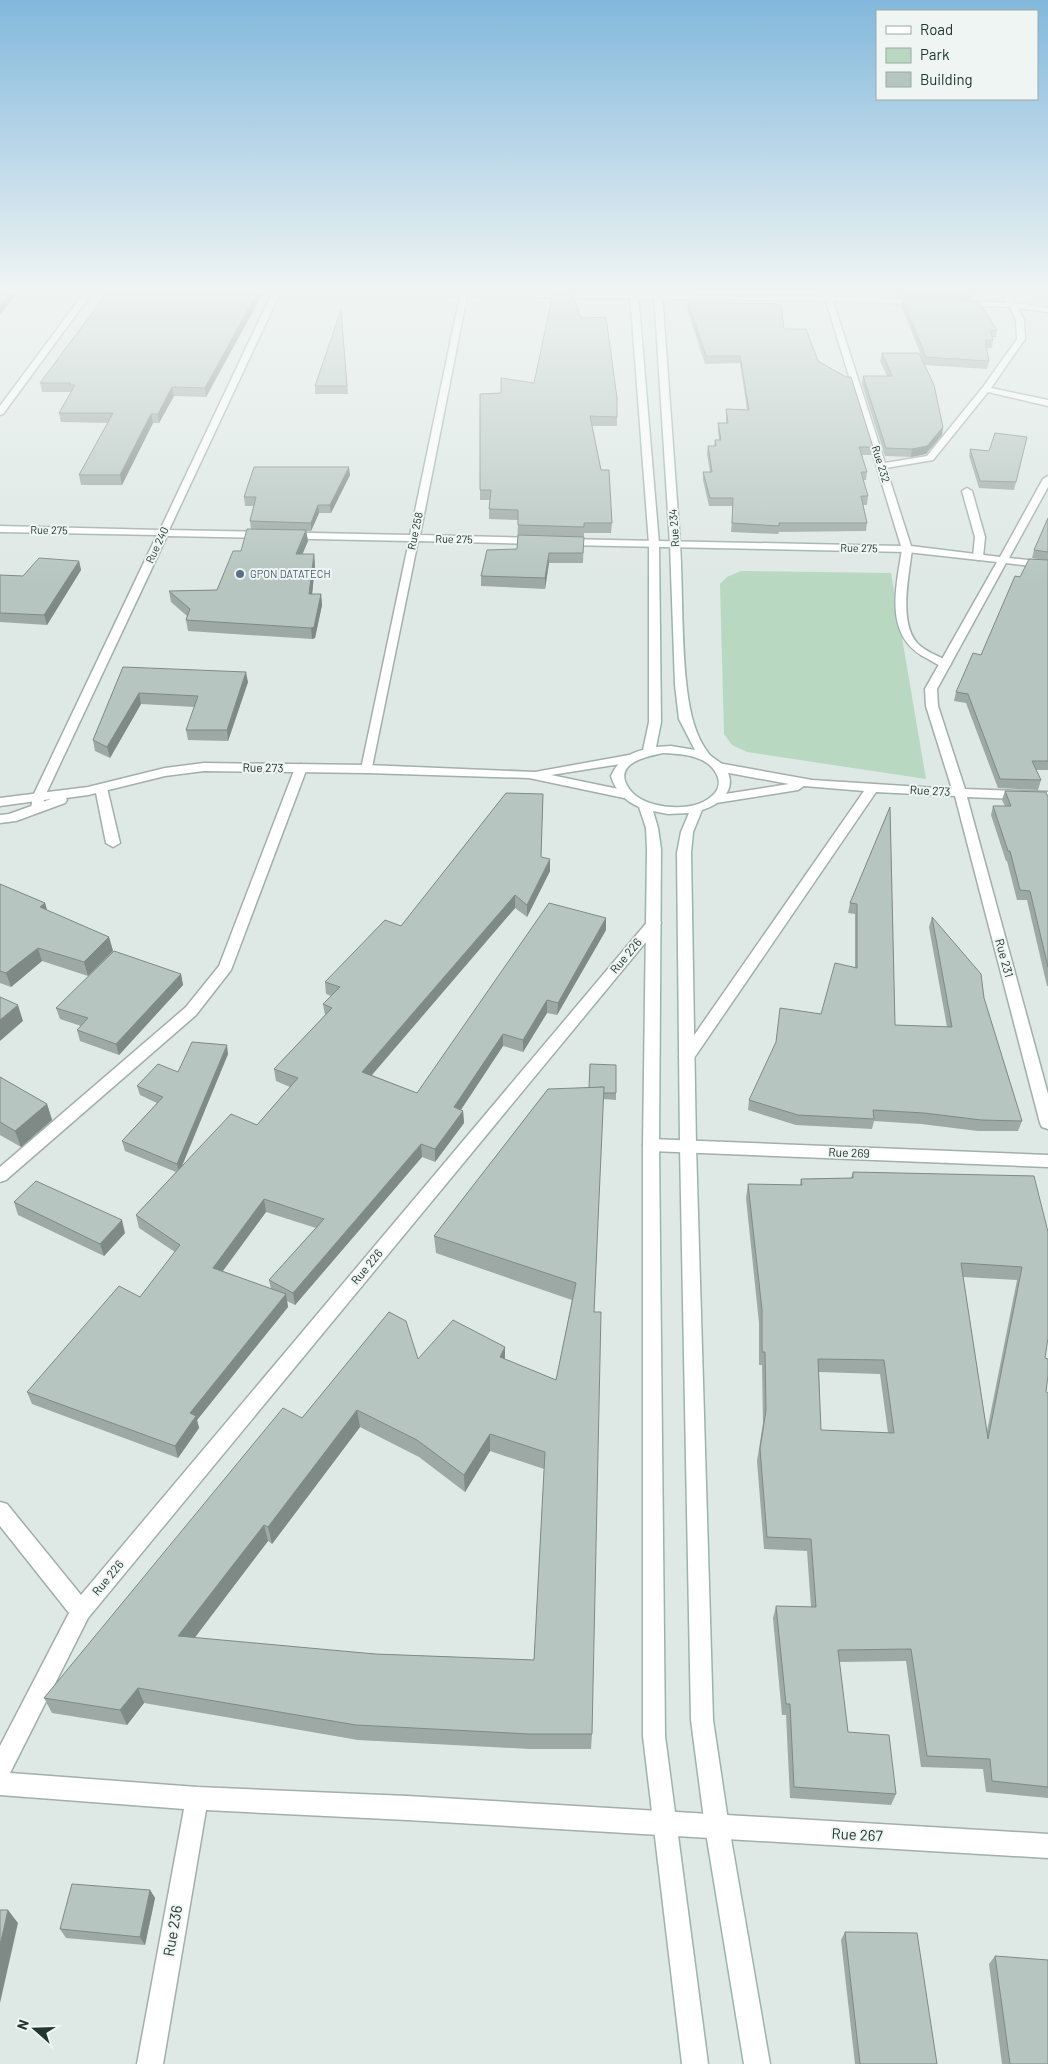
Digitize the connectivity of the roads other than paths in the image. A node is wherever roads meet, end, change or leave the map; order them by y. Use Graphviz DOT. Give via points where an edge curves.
graph roads {
  1 [pos="17,389"];
  2 [pos="231,389"];
  3 [pos="444,389"];
  4 [pos="642,389"];
  5 [pos="664,389"];
  6 [pos="857,389"];
  7 [pos="986,389"];
  8 [pos="987,389"];
  9 [pos="1048,403"];
  10 [pos="0,412"];
  11 [pos="881,466"];
  12 [pos="1048,480"];
  13 [pos="967,491"];
  14 [pos="0,529"];
  15 [pos="163,533"];
  16 [pos="414,538"];
  17 [pos="654,544"];
  18 [pos="675,544"];
  19 [pos="907,549"];
  20 [pos="978,557"];
  21 [pos="1002,560"];
  22 [pos="1048,565"];
  23 [pos="945,664"];
  24 [pos="649,751"];
  25 [pos="704,757"];
  26 [pos="629,759"];
  27 [pos="718,767"];
  28 [pos="300,768"];
  29 [pos="367,769"];
  30 [pos="529,774"];
  31 [pos="812,784"];
  32 [pos="872,788"];
  33 [pos="94,789"];
  34 [pos="960,793"];
  35 [pos="624,794"];
  36 [pos="1048,796"];
  37 [pos="716,799"];
  38 [pos="0,802"];
  39 [pos="38,802"];
  40 [pos="645,806"];
  41 [pos="697,808"];
  42 [pos="0,819"];
  43 [pos="113,843"];
  44 [pos="654,923"];
  45 [pos="687,1057"];
  46 [pos="1048,1122"];
  47 [pos="651,1145"];
  48 [pos="688,1146"];
  49 [pos="1048,1161"];
  50 [pos="0,1176"];
  51 [pos="0,1511"];
  52 [pos="81,1611"];
  53 [pos="0,1770"];
  54 [pos="0,1784"];
  55 [pos="196,1798"];
  56 [pos="665,1824"];
  57 [pos="717,1827"];
  58 [pos="1048,1846"];
  59 [pos="150,2064"];
  60 [pos="695,2064"];
  61 [pos="757,2064"];
  1 -- 10 [label="street"];
  2 -- 15 [label="street, Rue 240"];
  3 -- 16 [label="street, Rue 258"];
  4 -- 17 [label="street, Rue 234"];
  5 -- 18 [label="street, Rue 234"];
  6 -- 11 [label="street, Rue 232"];
  7 -- 11 [label="street" via="930,458"];
  8 -- 9 [label="street"];
  11 -- 19 [label="street, Rue 232"];
  12 -- 21 [label="street, Rue 231"];
  13 -- 20 [label="street" via="980,538"];
  14 -- 15 [label="street, Rue 275"];
  15 -- 16 [label="street, Rue 275"];
  15 -- 39 [label="street, Rue 240"];
  16 -- 17 [label="street, Rue 275"];
  16 -- 29 [label="street, Rue 258"];
  17 -- 18 [label="street, Rue 275"];
  17 -- 24 [label="street, Rue 234" via="655,722"];
  18 -- 19 [label="street, Rue 275"];
  18 -- 25 [label="street, Rue 234" via="685,719"];
  19 -- 20 [label="street, Rue 275"];
  19 -- 23 [label="street" via="901,602 905,631 914,646"];
  20 -- 21 [label="street, Rue 275"];
  21 -- 22 [label="street"];
  21 -- 23 [label="street, Rue 231"];
  23 -- 34 [label="street, Rue 231" via="931,689 932,706"];
  24 -- 25 [label="street" via="678,750"];
  24 -- 26 [label="street"];
  25 -- 27 [label="street"];
  26 -- 30 [label="street, Rue 273"];
  26 -- 35 [label="street" via="622,765 617,779"];
  27 -- 31 [label="street, Rue 273"];
  27 -- 37 [label="street" via="725,780"];
  28 -- 29 [label="street, Rue 273"];
  28 -- 33 [label="street, Rue 273" via="204,767 165,772"];
  28 -- 50 [label="street" via="226,967 191,1011"];
  29 -- 30 [label="street, Rue 273"];
  30 -- 35 [label="street, Rue 273"];
  31 -- 32 [label="street, Rue 273"];
  31 -- 37 [label="street, Rue 273"];
  32 -- 34 [label="street, Rue 273"];
  32 -- 45 [label="street"];
  33 -- 39 [label="street, Rue 273"];
  33 -- 43 [label="street"];
  34 -- 36 [label="street, Rue 273"];
  34 -- 46 [label="street, Rue 231"];
  35 -- 40 [label="street"];
  37 -- 41 [label="street"];
  38 -- 39 [label="street"];
  39 -- 42 [label="street" via="11,818"];
  40 -- 41 [label="street" via="671,811"];
  40 -- 44 [label="street" via="654,849"];
  41 -- 45 [label="street" via="687,832 684,853"];
  44 -- 47 [label="street"];
  44 -- 52 [label="street, Rue 226"];
  45 -- 48 [label="street"];
  47 -- 48 [label="street, Rue 269"];
  47 -- 56 [label="street" via="654,1736"];
  48 -- 49 [label="street, Rue 269"];
  48 -- 57 [label="street" via="702,1720"];
  51 -- 52 [label="street"];
  52 -- 53 [label="street, Rue 226"];
  54 -- 55 [label="street, Rue 267"];
  55 -- 56 [label="street, Rue 267"];
  55 -- 59 [label="street, Rue 236"];
  56 -- 57 [label="street, Rue 267"];
  56 -- 60 [label="street"];
  57 -- 58 [label="street, Rue 267"];
  57 -- 61 [label="street"];
}
